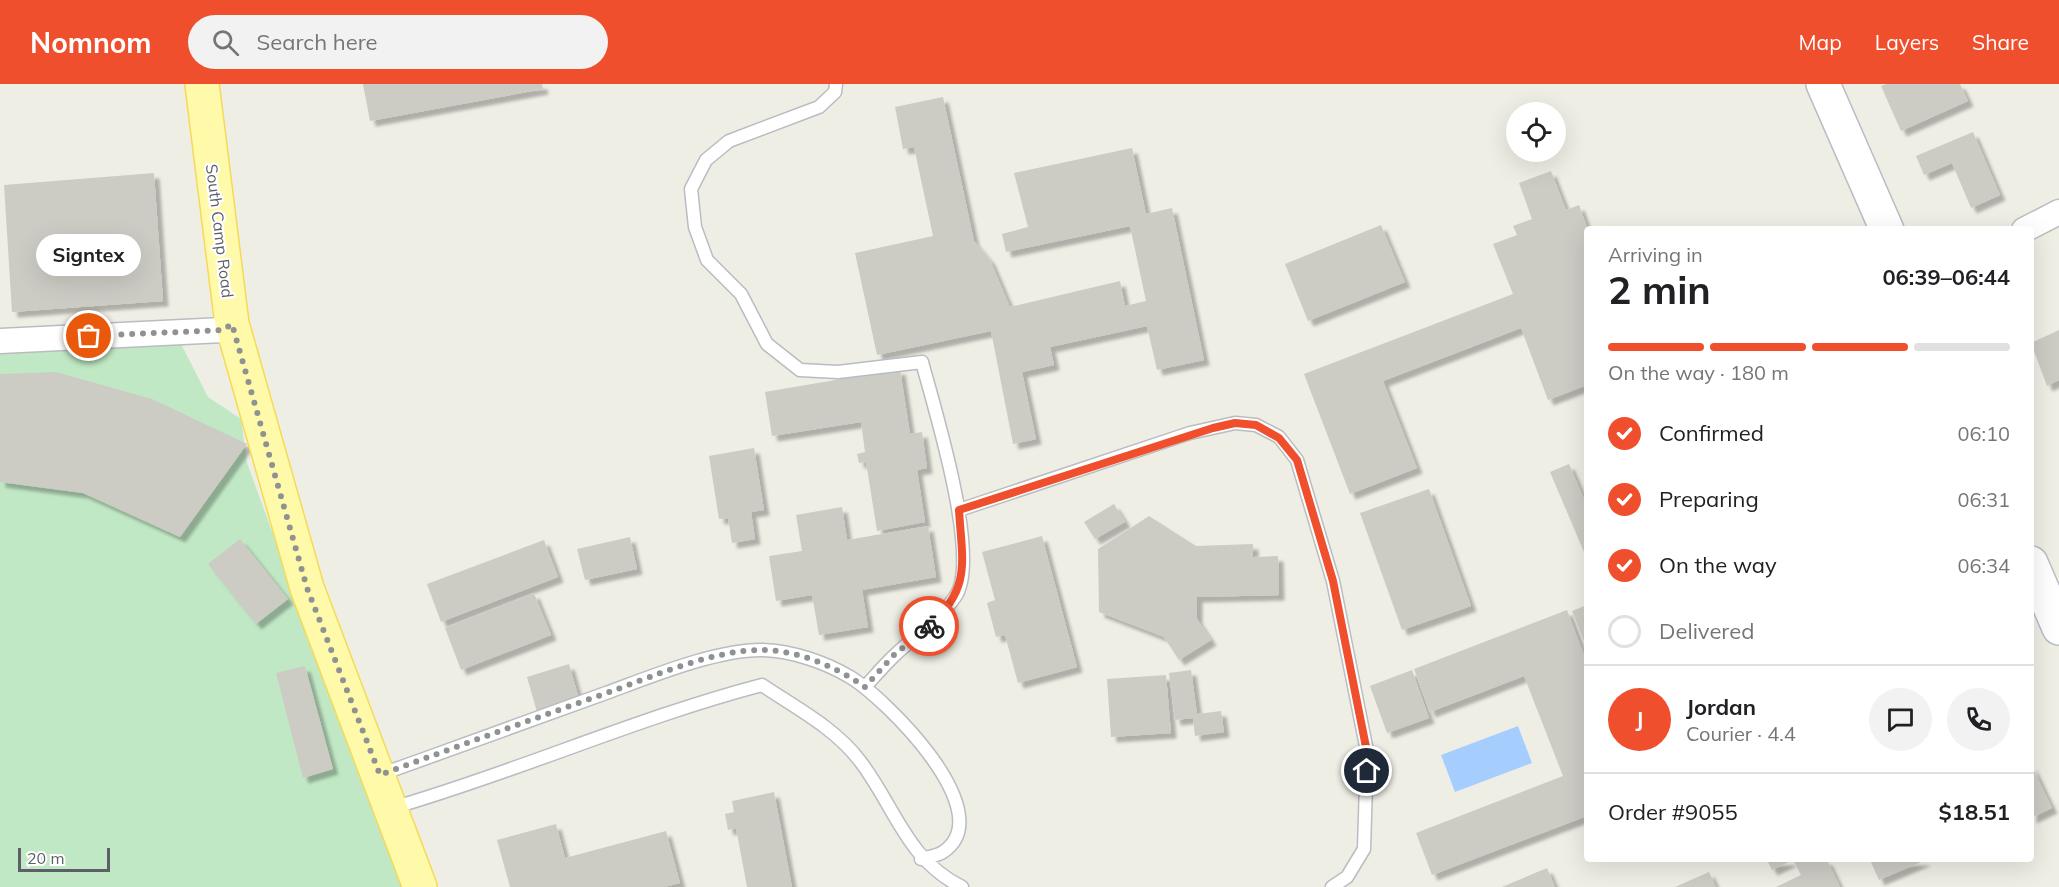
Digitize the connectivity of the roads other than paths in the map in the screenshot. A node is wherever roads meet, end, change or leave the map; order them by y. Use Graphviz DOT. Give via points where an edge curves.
graph roads {
  1 [pos="202,84"];
  2 [pos="836,84"];
  3 [pos="1823,84"];
  4 [pos="2059,212"];
  5 [pos="1885,226"];
  6 [pos="2032,226"];
  7 [pos="232,324"];
  8 [pos="0,341"];
  9 [pos="959,510"];
  10 [pos="2034,570"];
  11 [pos="2059,628"];
  12 [pos="865,687"];
  13 [pos="380,775"];
  14 [pos="392,808"];
  15 [pos="921,859"];
  16 [pos="420,887"];
  17 [pos="962,887"];
  18 [pos="1332,887"];
  1 -- 7 [label="main road, South Camp Road"];
  2 -- 9 [label="lane" via="836,92 819,107 729,141 706,160 691,189 695,227 707,260 741,294 766,344 800,370 838,372 922,362"];
  3 -- 5 [label="street"];
  4 -- 6 [label="street"];
  7 -- 8 [label="street" via="223,330"];
  7 -- 13 [label="main road, South Camp Road" via="307,588"];
  9 -- 12 [label="lane" via="963,572 957,595"];
  9 -- 18 [label="lane" via="1235,423 1256,425 1279,438 1297,460 1333,581 1367,752 1364,849 1347,877"];
  10 -- 11 [label="street"];
  12 -- 13 [label="lane" via="849,676 790,653 763,650 723,655"];
  12 -- 15 [label="lane" via="930,752 959,811 956,838 943,852"];
  13 -- 14 [label="main road, South Camp Road"];
  14 -- 15 [label="lane" via="762,685 825,727 859,760"];
  14 -- 16 [label="main road, South Camp Road"];
  15 -- 17 [label="lane"];
}
